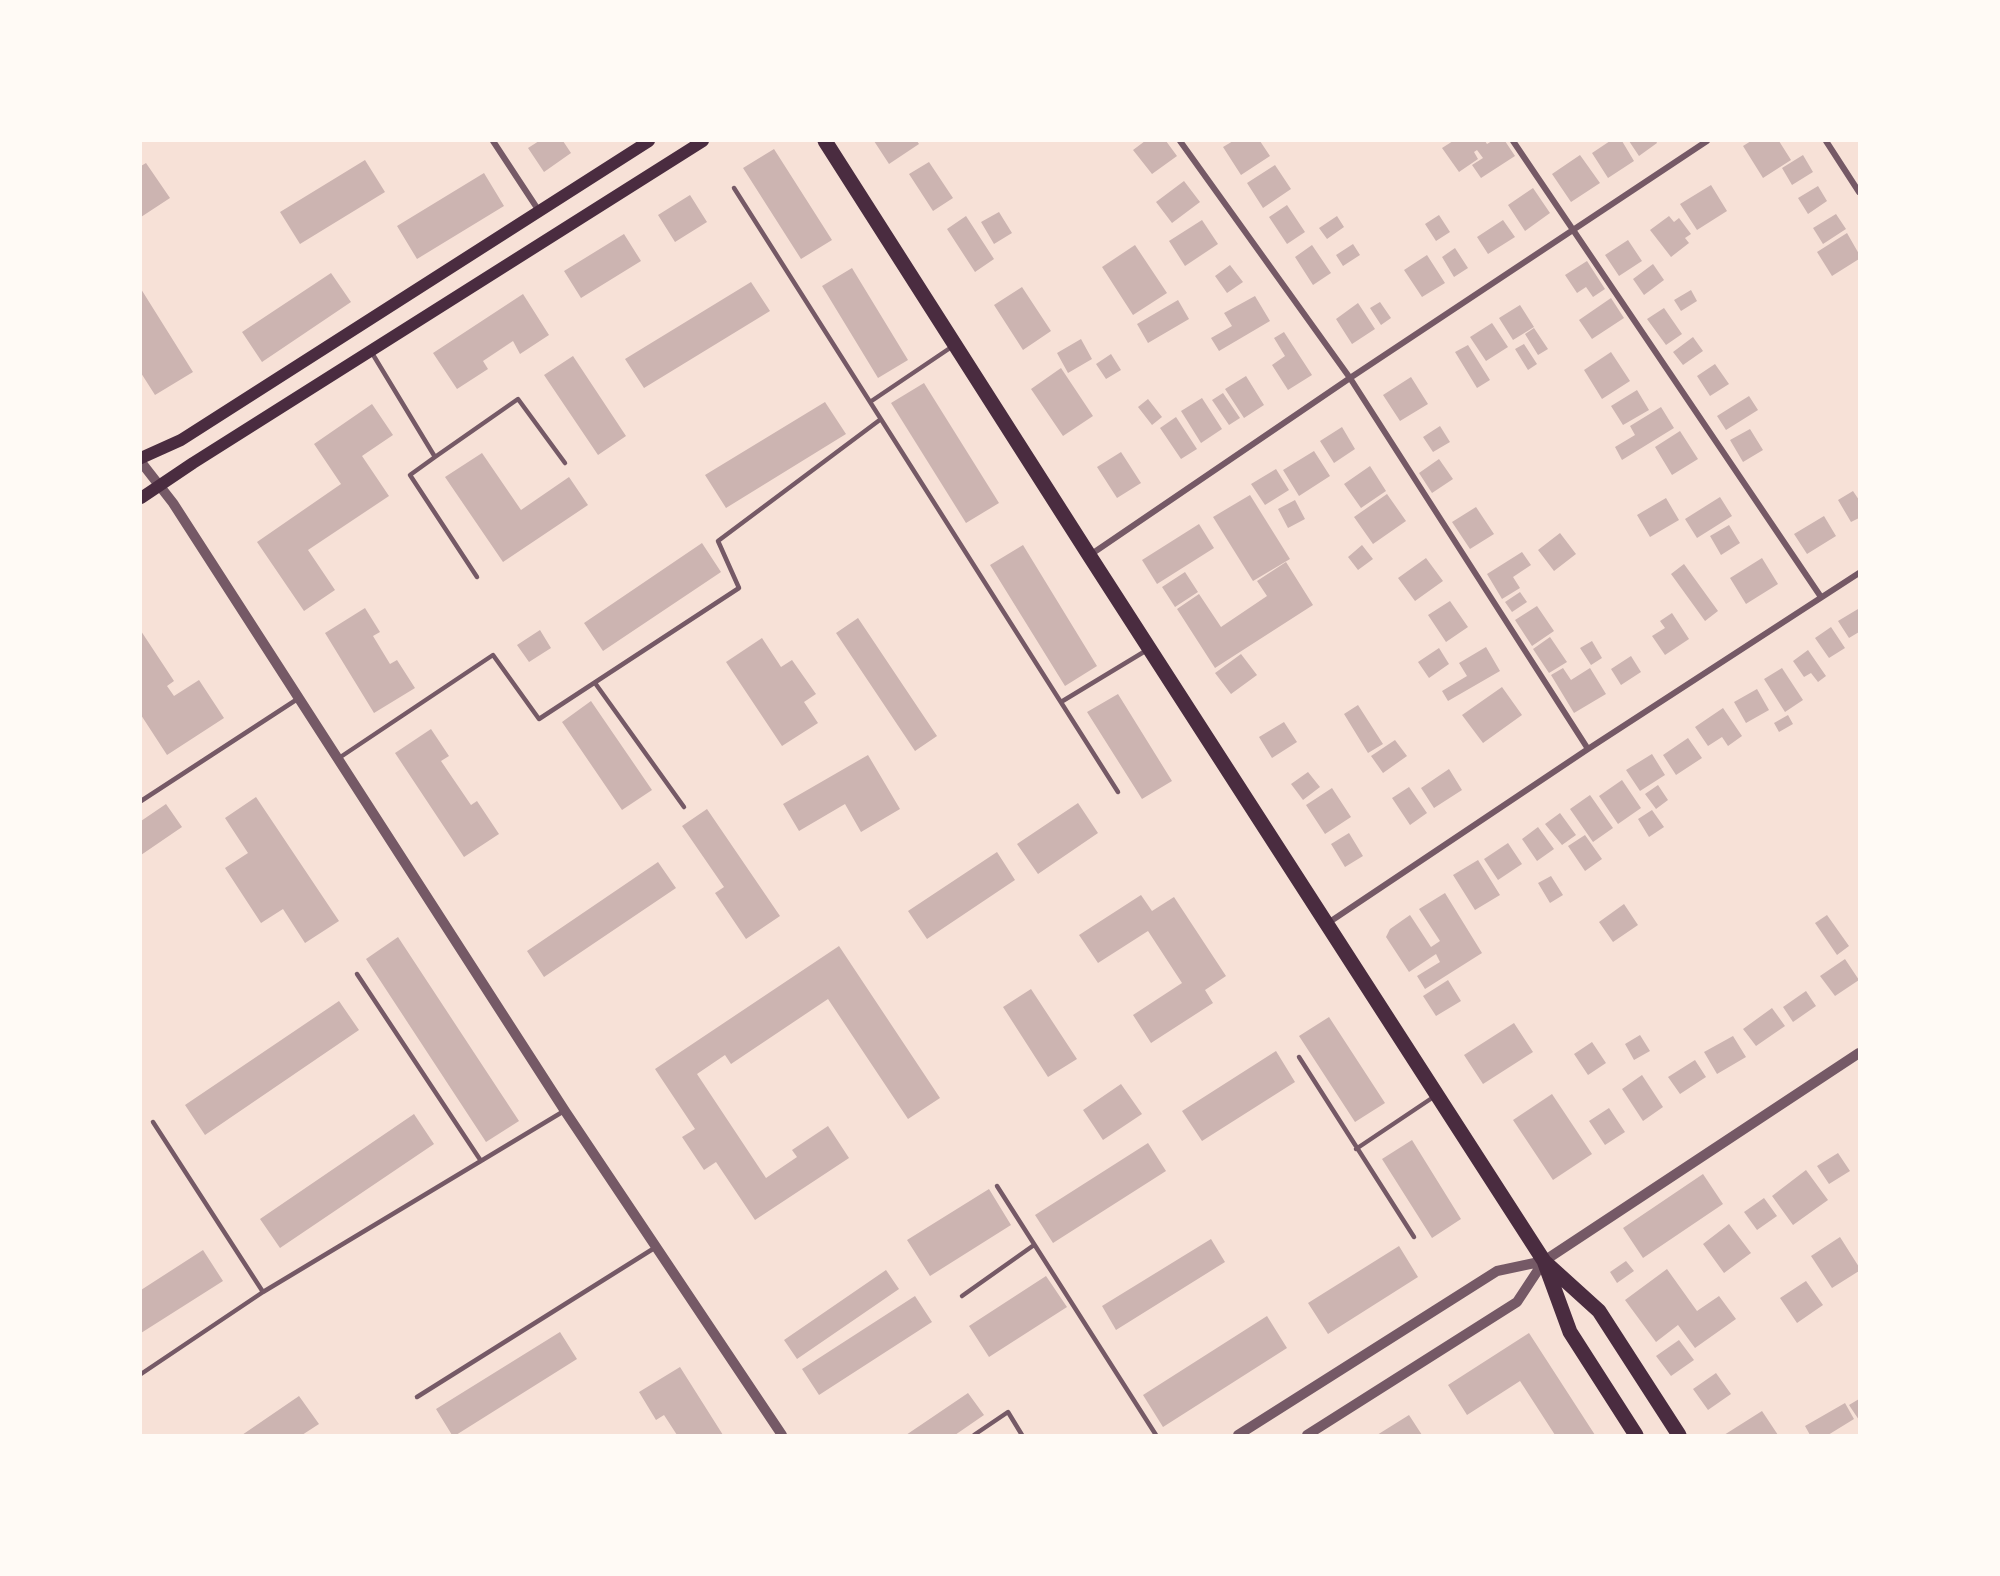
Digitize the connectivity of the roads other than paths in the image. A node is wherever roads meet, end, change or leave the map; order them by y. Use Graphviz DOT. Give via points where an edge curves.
graph roads {
  1 [pos="492,141"];
  2 [pos="650,141"];
  3 [pos="703,141"];
  4 [pos="825,141"];
  5 [pos="1180,141"];
  6 [pos="1513,141"];
  7 [pos="1707,141"];
  8 [pos="1826,141"];
  9 [pos="734,188"];
  10 [pos="1859,192"];
  11 [pos="539,212"];
  12 [pos="1573,229"];
  13 [pos="955,345"];
  14 [pos="370,351"];
  15 [pos="1350,378"];
  16 [pos="870,402"];
  17 [pos="881,419"];
  18 [pos="435,457"];
  19 [pos="141,460"];
  20 [pos="565,464"];
  21 [pos="160,486"];
  22 [pos="141,498"];
  23 [pos="1089,555"];
  24 [pos="1859,573"];
  25 [pos="477,577"];
  26 [pos="1821,597"];
  27 [pos="1149,648"];
  28 [pos="595,682"];
  29 [pos="299,698"];
  30 [pos="1061,702"];
  31 [pos="1588,749"];
  32 [pos="338,758"];
  33 [pos="1118,792"];
  34 [pos="141,801"];
  35 [pos="684,807"];
  36 [pos="1327,923"];
  37 [pos="357,974"];
  38 [pos="1859,1053"];
  39 [pos="1299,1057"];
  40 [pos="1437,1094"];
  41 [pos="566,1110"];
  42 [pos="153,1122"];
  43 [pos="1356,1149"];
  44 [pos="481,1161"];
  45 [pos="997,1186"];
  46 [pos="1414,1237"];
  47 [pos="1034,1245"];
  48 [pos="657,1246"];
  49 [pos="1544,1261"];
  50 [pos="263,1292"];
  51 [pos="962,1296"];
  52 [pos="141,1374"];
  53 [pos="417,1396"];
  54 [pos="782,1435"];
  55 [pos="974,1435"];
  56 [pos="1022,1435"];
  57 [pos="1156,1435"];
  58 [pos="1238,1435"];
  59 [pos="1307,1435"];
  60 [pos="1636,1435"];
  61 [pos="1679,1435"];
  1 -- 11 [label="street"];
  2 -- 11 [label="main road"];
  3 -- 14 [label="main road"];
  4 -- 13 [label="main road"];
  5 -- 15 [label="street"];
  6 -- 12 [label="street"];
  7 -- 12 [label="street"];
  8 -- 10 [label="street"];
  9 -- 16 [label="lane"];
  11 -- 19 [label="main road" via="181,440"];
  12 -- 15 [label="street"];
  12 -- 26 [label="street"];
  13 -- 16 [label="lane"];
  13 -- 23 [label="main road"];
  14 -- 18 [label="lane"];
  14 -- 21 [label="main road"];
  15 -- 23 [label="street"];
  15 -- 31 [label="street"];
  16 -- 17 [label="lane"];
  17 -- 28 [label="lane" via="718,541 739,588"];
  17 -- 30 [label="lane"];
  18 -- 20 [label="lane" via="518,399"];
  18 -- 25 [label="lane" via="410,475"];
  19 -- 21 [label="street"];
  21 -- 22 [label="main road"];
  21 -- 29 [label="street"];
  23 -- 27 [label="main road"];
  24 -- 26 [label="street"];
  26 -- 31 [label="street"];
  27 -- 30 [label="lane"];
  27 -- 36 [label="main road"];
  28 -- 32 [label="lane" via="539,719 493,656"];
  28 -- 35 [label="lane"];
  29 -- 32 [label="street"];
  29 -- 34 [label="lane"];
  30 -- 33 [label="lane"];
  31 -- 36 [label="street"];
  32 -- 41 [label="street"];
  36 -- 40 [label="main road"];
  37 -- 44 [label="lane"];
  38 -- 49 [label="street"];
  39 -- 43 [label="lane"];
  40 -- 43 [label="lane"];
  40 -- 49 [label="main road"];
  41 -- 44 [label="lane"];
  41 -- 48 [label="street"];
  42 -- 50 [label="lane"];
  43 -- 46 [label="lane"];
  44 -- 50 [label="lane"];
  45 -- 47 [label="lane"];
  47 -- 51 [label="lane"];
  47 -- 57 [label="lane"];
  48 -- 53 [label="lane"];
  48 -- 54 [label="street"];
  49 -- 58 [label="street" via="1497,1271"];
  49 -- 59 [label="street" via="1517,1302"];
  49 -- 60 [label="main road" via="1570,1332"];
  49 -- 61 [label="main road" via="1599,1311"];
  50 -- 52 [label="lane"];
  55 -- 56 [label="lane" via="1008,1412"];
}
